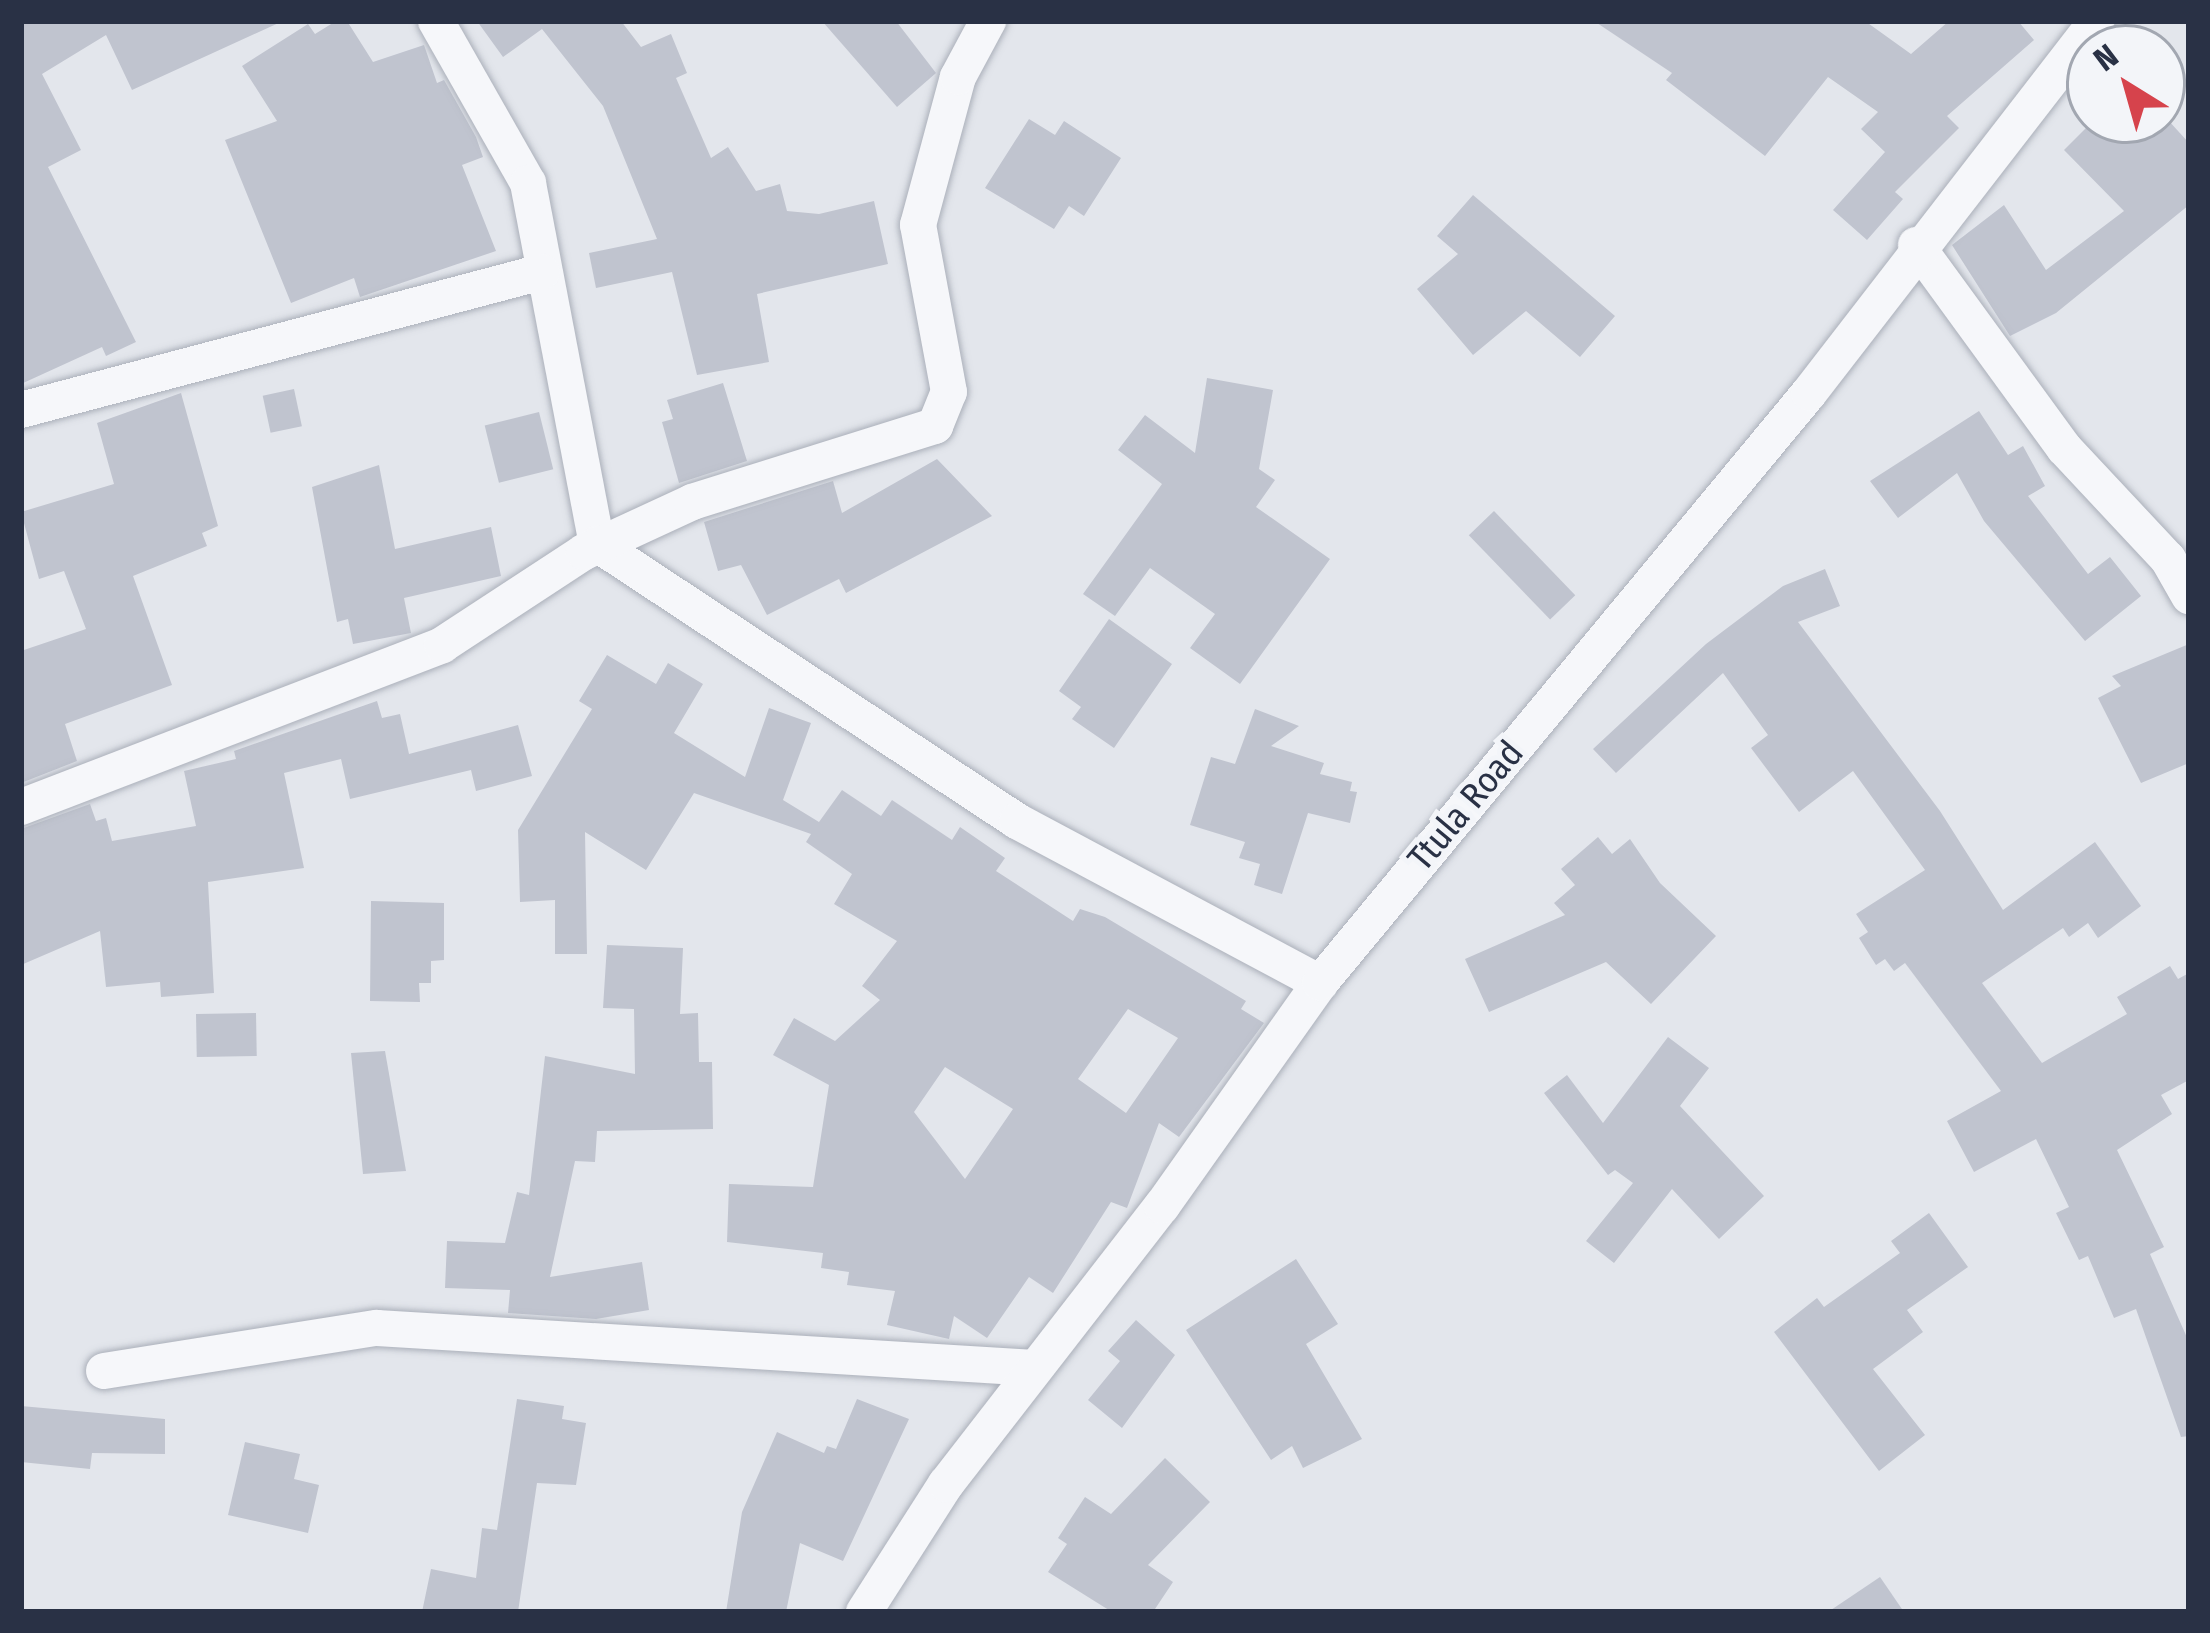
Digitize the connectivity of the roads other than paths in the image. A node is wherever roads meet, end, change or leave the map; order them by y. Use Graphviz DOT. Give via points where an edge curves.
graph roads {
  1 [pos="436,21"];
  2 [pos="988,21"];
  3 [pos="2096,21"];
  4 [pos="1916,245"];
  5 [pos="542,272"];
  6 [pos="21,410"];
  7 [pos="597,544"];
  8 [pos="2189,596"];
  9 [pos="21,807"];
  10 [pos="1320,982"];
  11 [pos="1035,1368"];
  12 [pos="104,1371"];
  13 [pos="864,1612"];
  1 -- 5 [label="street" via="522,168"];
  2 -- 7 [label="street" via="958,77 918,225 950,392 946,412 916,436 692,502"];
  3 -- 4 [label="street, Ttula Road"];
  4 -- 8 [label="street" via="2064,448 2168,559"];
  4 -- 10 [label="street, Ttula Road" via="1809,393"];
  5 -- 6 [label="street"];
  5 -- 7 [label="street"];
  7 -- 9 [label="street" via="442,645"];
  7 -- 10 [label="street" via="1017,821"];
  10 -- 11 [label="street, Ttula Road"];
  11 -- 12 [label="street" via="377,1328"];
  11 -- 13 [label="street, Ttula Road" via="946,1484"];
}
